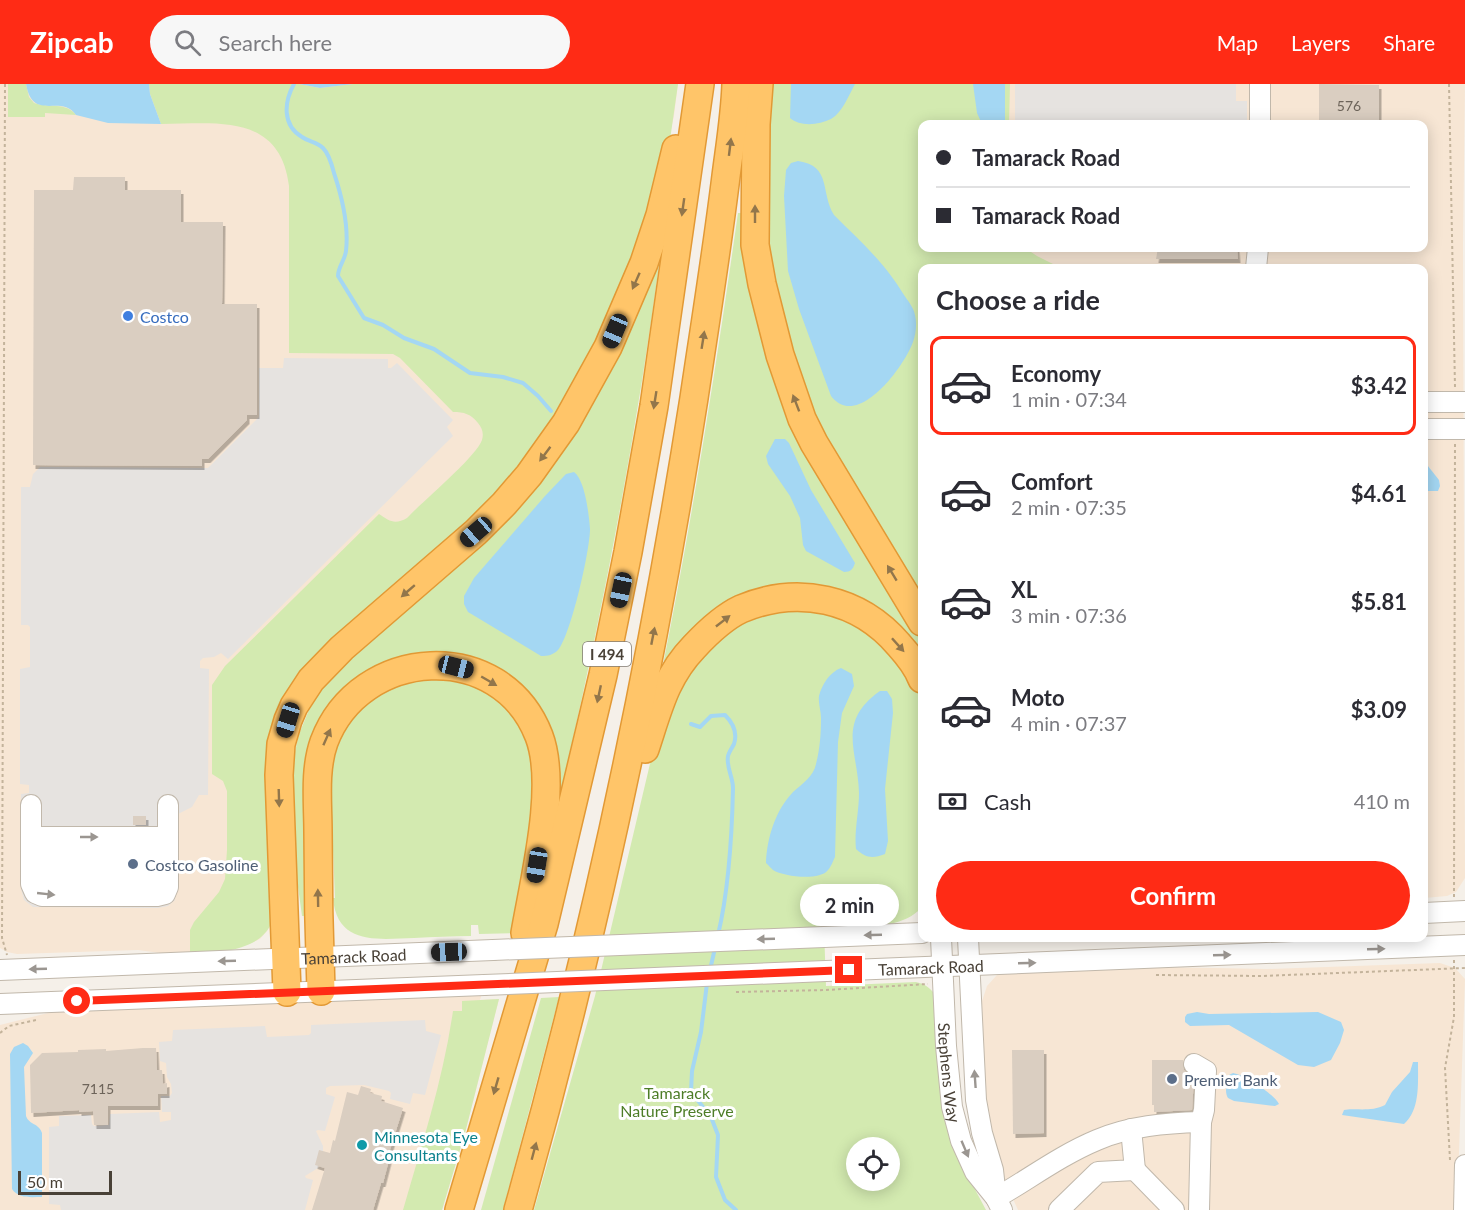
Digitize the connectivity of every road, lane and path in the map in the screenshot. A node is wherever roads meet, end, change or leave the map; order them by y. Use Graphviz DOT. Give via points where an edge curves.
graph roads {
  1 [pos="5,84"];
  2 [pos="736,84"];
  3 [pos="759,84"];
  4 [pos="1260,84"];
  5 [pos="1449,84"];
  6 [pos="699,85"];
  7 [pos="1260,120"];
  8 [pos="1428,402"];
  9 [pos="1460,402"];
  10 [pos="1428,429"];
  11 [pos="1460,429"];
  12 [pos="918,615"];
  13 [pos="918,672"];
  14 [pos="31,805"];
  15 [pos="168,805"];
  16 [pos="31,847"];
  17 [pos="168,847"];
  18 [pos="1460,912"];
  19 [pos="1428,913"];
  20 [pos="592,919"];
  21 [pos="918,933"];
  22 [pos="941,942"];
  23 [pos="968,942"];
  24 [pos="1,945"];
  25 [pos="1460,946"];
  26 [pos="7,949"];
  27 [pos="319,957"];
  28 [pos="285,959"];
  29 [pos="969,966"];
  30 [pos="1465,968"];
  31 [pos="1454,969"];
  32 [pos="0,970"];
  33 [pos="942,975"];
  34 [pos="1153,975"];
  35 [pos="826,981"];
  36 [pos="321,991"];
  37 [pos="287,992"];
  38 [pos="0,1004"];
  39 [pos="14,1024"];
  40 [pos="0,1033"];
  41 [pos="505,1056"];
  42 [pos="1194,1064"];
  43 [pos="1201,1122"];
  44 [pos="1131,1129"];
  45 [pos="1457,1164"];
  46 [pos="1135,1170"];
  47 [pos="999,1204"];
  48 [pos="459,1210"];
  49 [pos="518,1210"];
  50 [pos="1059,1210"];
  51 [pos="1174,1210"];
  52 [pos="1199,1210"];
  53 [pos="1464,1210"];
  1 -- 24 [label="path"];
  20 -- 2 [label="highway, I 494, one-way" via="634,729 677,502 724,196"];
  12 -- 3 [label="highway, one-way" via="814,443 780,355 755,245"];
  4 -- 7 [label="street"];
  5 -- 9 [label="path"];
  6 -- 28 [label="highway, one-way" via="675,150 644,263 603,357 562,430 504,504 342,648 311,680 294,706 281,744 279,775"];
  6 -- 41 [label="highway, I 494, one-way" via="662,357 628,552 569,823"];
  8 -- 9 [label="street"];
  10 -- 11 [label="street"];
  11 -- 18 [label="path"];
  20 -- 13 [label="highway, one-way" via="670,678 695,646 725,619 756,604 789,598 838,602 883,629 908,655"];
  14 -- 16 [label="street"];
  15 -- 17 [label="street"];
  16 -- 17 [label="street, one-way"];
  16 -- 17 [label="street, one-way" via="33,890 40,895 111,896 161,895 167,891"];
  18 -- 19 [label="street"];
  49 -- 20 [label="highway, I 494, one-way"];
  21 -- 27 [label="street, Tamarack Road, one-way, bridge"];
  22 -- 33 [label="street, Stephens Way"];
  23 -- 29 [label="street, Stephens Way"];
  24 -- 26 [label="path"];
  29 -- 25 [label="street, Tamarack Road, one-way"];
  25 -- 31 [label="path"];
  27 -- 28 [label="street, Tamarack Road"];
  27 -- 36 [label="highway"];
  27 -- 41 [label="highway, one-way" via="318,770 336,718 364,689 402,669 449,666 493,682 519,704 534,726 542,747 546,781 536,870"];
  28 -- 32 [label="street, Tamarack Road, one-way"];
  28 -- 37 [label="highway"];
  29 -- 33 [label="street, Tamarack Road"];
  47 -- 29 [label="street, Stephens Way, one-way" via="976,1100"];
  30 -- 31 [label="path"];
  31 -- 34 [label="path" via="1262,976"];
  31 -- 45 [label="path" via="1454,1017 1445,1068"];
  33 -- 35 [label="street, Tamarack Road"];
  33 -- 35 [label="path"];
  33 -- 47 [label="street, Stephens Way, one-way" via="952,1107 975,1172"];
  35 -- 36 [label="street, Tamarack Road, bridge"];
  36 -- 37 [label="street, Tamarack Road"];
  37 -- 38 [label="street, Tamarack Road"];
  39 -- 40 [label="path"];
  41 -- 48 [label="highway, I 494, one-way"];
  42 -- 43 [label="street" via="1206,1071"];
  43 -- 44 [label="street"];
  43 -- 52 [label="street"];
  44 -- 46 [label="street"];
  44 -- 47 [label="street" via="1085,1146"];
  45 -- 53 [label="street"];
  46 -- 50 [label="street" via="1098,1172"];
  46 -- 51 [label="street"];
}
